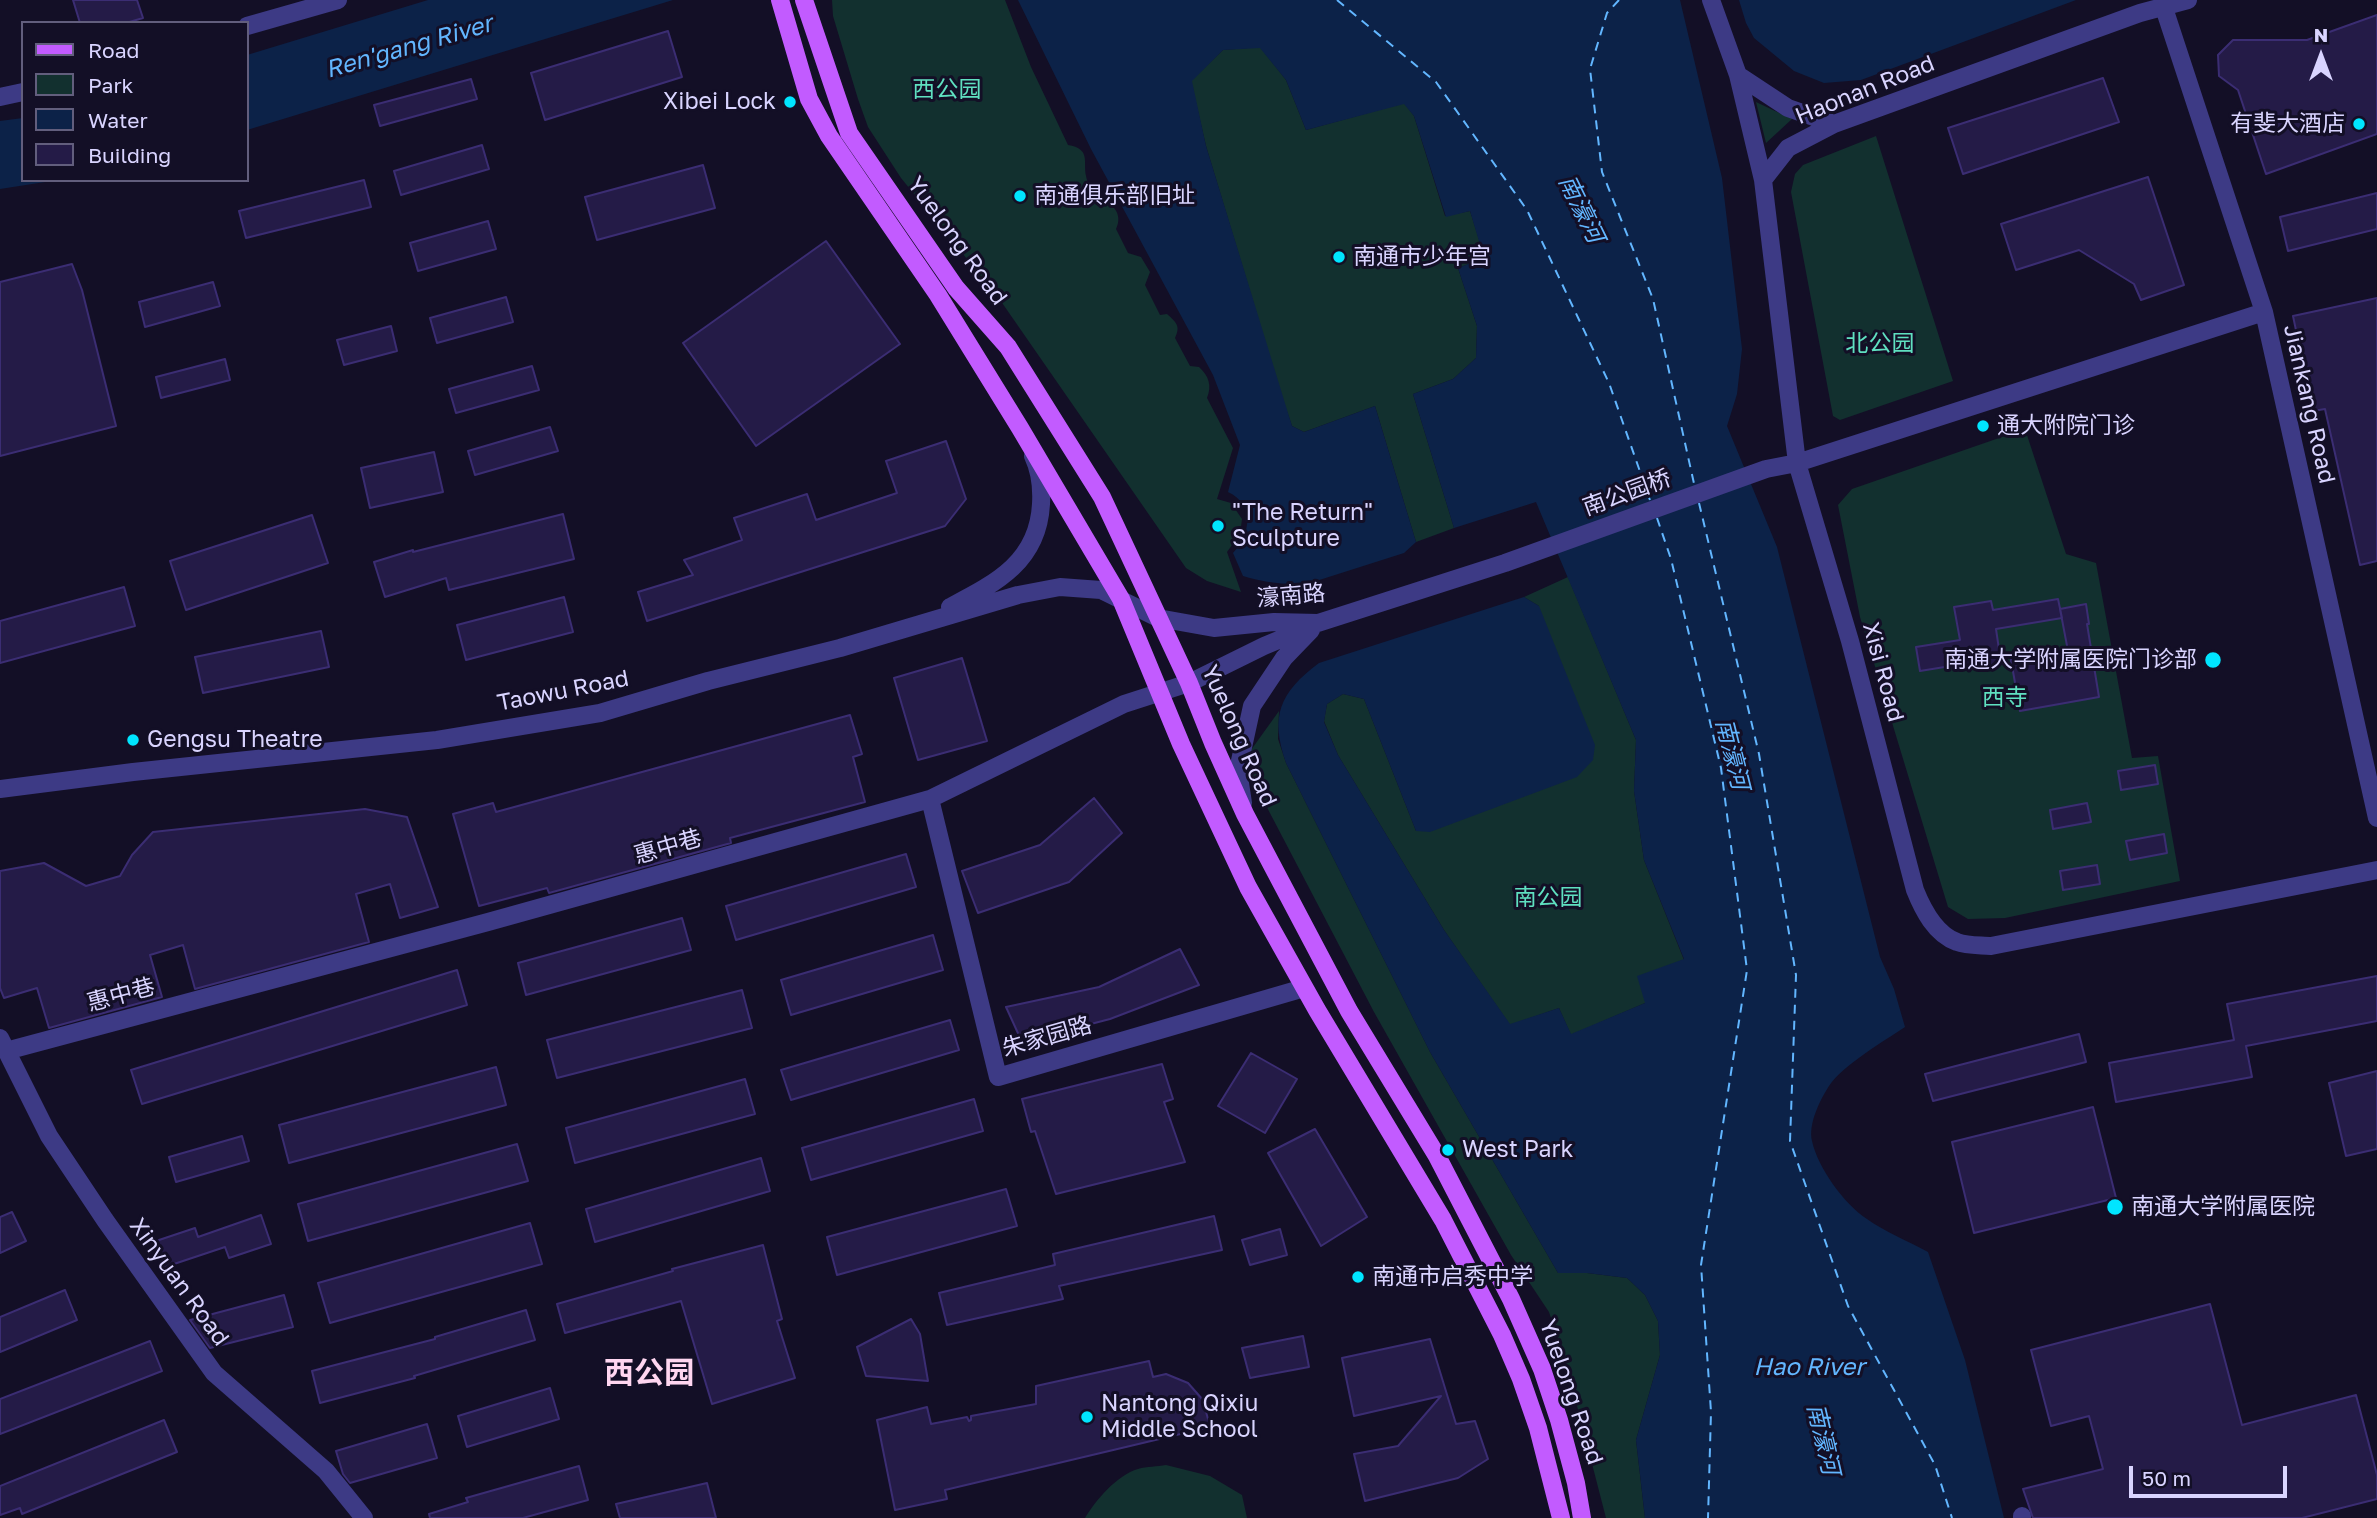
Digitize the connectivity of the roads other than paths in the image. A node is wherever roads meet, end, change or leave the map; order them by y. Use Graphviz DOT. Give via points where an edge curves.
graph roads {
  1 [pos="338,0"];
  2 [pos="780,0"];
  3 [pos="804,0"];
  4 [pos="1711,0"];
  5 [pos="2188,0"];
  6 [pos="2164,8"];
  7 [pos="248,26"];
  8 [pos="1738,75"];
  9 [pos="21,92"];
  10 [pos="0,97"];
  11 [pos="1834,124"];
  12 [pos="1763,180"];
  13 [pos="2264,312"];
  14 [pos="1020,428"];
  15 [pos="1797,463"];
  16 [pos="1505,563"];
  17 [pos="1121,599"];
  18 [pos="1158,618"];
  19 [pos="1318,623"];
  20 [pos="911,627"];
  21 [pos="1189,683"];
  22 [pos="1158,692"];
  23 [pos="0,789"];
  24 [pos="930,799"];
  25 [pos="1245,814"];
  26 [pos="2377,818"];
  27 [pos="2377,870"];
  28 [pos="1304,988"];
  29 [pos="3,1045"];
  30 [pos="364,1518"];
  31 [pos="1561,1518"];
  32 [pos="1582,1518"];
  1 -- 7 [label="street"];
  2 -- 14 [label="main road, Yuelong Road" via="809,99 829,136 938,295"];
  3 -- 18 [label="main road, Yuelong Road" via="849,133 956,288 1008,347 1102,497"];
  4 -- 8 [label="street"];
  5 -- 6 [label="street, Haonan Road"];
  6 -- 11 [label="street, Haonan Road"];
  6 -- 13 [label="street, Jiankang Road"];
  8 -- 11 [label="street" via="1788,108"];
  8 -- 12 [label="street"];
  9 -- 10 [label="street"];
  11 -- 12 [label="street, Haonan Road" via="1788,148"];
  12 -- 15 [label="street"];
  13 -- 15 [label="street"];
  13 -- 26 [label="street, Jiankang Road"];
  14 -- 17 [label="main road, Yuelong Road"];
  14 -- 20 [label="street" via="1039,468 1042,494 1040,524 1029,549 1009,573"];
  15 -- 16 [label="street, 南公园桥" via="1766,469"];
  15 -- 27 [label="street, Xisi Road" via="1850,641 1915,890 1923,911 1944,936 1959,943 1992,946"];
  16 -- 19 [label="street, 濠南路"];
  17 -- 18 [label="street, 濠南路"];
  17 -- 20 [label="street, Taowu Road" via="1101,590 1060,587"];
  17 -- 22 [label="main road, Yuelong Road"];
  18 -- 19 [label="street, 濠南路" via="1214,628"];
  18 -- 21 [label="main road, Yuelong Road"];
  19 -- 21 [label="street, 惠中巷"];
  19 -- 25 [label="street" via="1284,657 1252,706 1238,770"];
  20 -- 23 [label="street, Taowu Road" via="600,713 437,740"];
  21 -- 22 [label="street, 惠中巷"];
  21 -- 25 [label="main road, Yuelong Road"];
  22 -- 24 [label="street, 惠中巷" via="1124,704"];
  22 -- 28 [label="main road, Yuelong Road" via="1248,887"];
  24 -- 28 [label="street, 朱家园路" via="998,1077"];
  24 -- 29 [label="street, 惠中巷" via="474,926"];
  25 -- 32 [label="main road, Yuelong Road" via="1349,1011 1437,1156 1511,1299 1555,1407"];
  28 -- 31 [label="main road, Yuelong Road" via="1443,1220 1502,1335 1538,1428"];
  29 -- 30 [label="street, Xinyuan Road" via="49,1136 215,1373 326,1471"];
}
